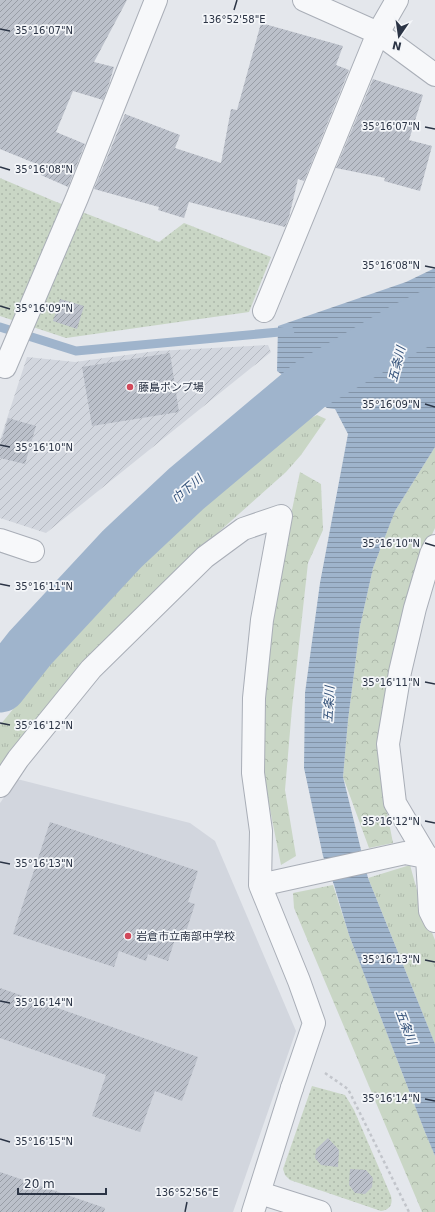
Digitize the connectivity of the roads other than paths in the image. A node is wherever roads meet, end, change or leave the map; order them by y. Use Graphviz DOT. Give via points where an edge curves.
graph roads {
  1 [pos="156,0"];
  2 [pos="304,0"];
  3 [pos="397,0"];
  4 [pos="378,33"];
  5 [pos="435,75"];
  6 [pos="264,311"];
  7 [pos="2,372"];
  8 [pos="0,540"];
  9 [pos="435,546"];
  10 [pos="33,551"];
  11 [pos="0,786"];
  12 [pos="431,858"];
  13 [pos="260,885"];
  14 [pos="435,921"];
  15 [pos="256,1202"];
  16 [pos="320,1212"];
  1 -- 7 [label="street" via="77,198"];
  2 -- 4 [label="street"];
  3 -- 4 [label="street"];
  4 -- 5 [label="street"];
  4 -- 6 [label="street"];
  8 -- 10 [label="street"];
  9 -- 12 [label="street" via="413,615 388,744 396,803"];
  11 -- 13 [label="street" via="91,669 205,557 243,529 281,516 262,620 254,698 253,773 261,831"];
  12 -- 13 [label="street" via="405,853"];
  12 -- 14 [label="street" via="430,911"];
  13 -- 15 [label="street" via="314,1023"];
  15 -- 16 [label="street"];
}
